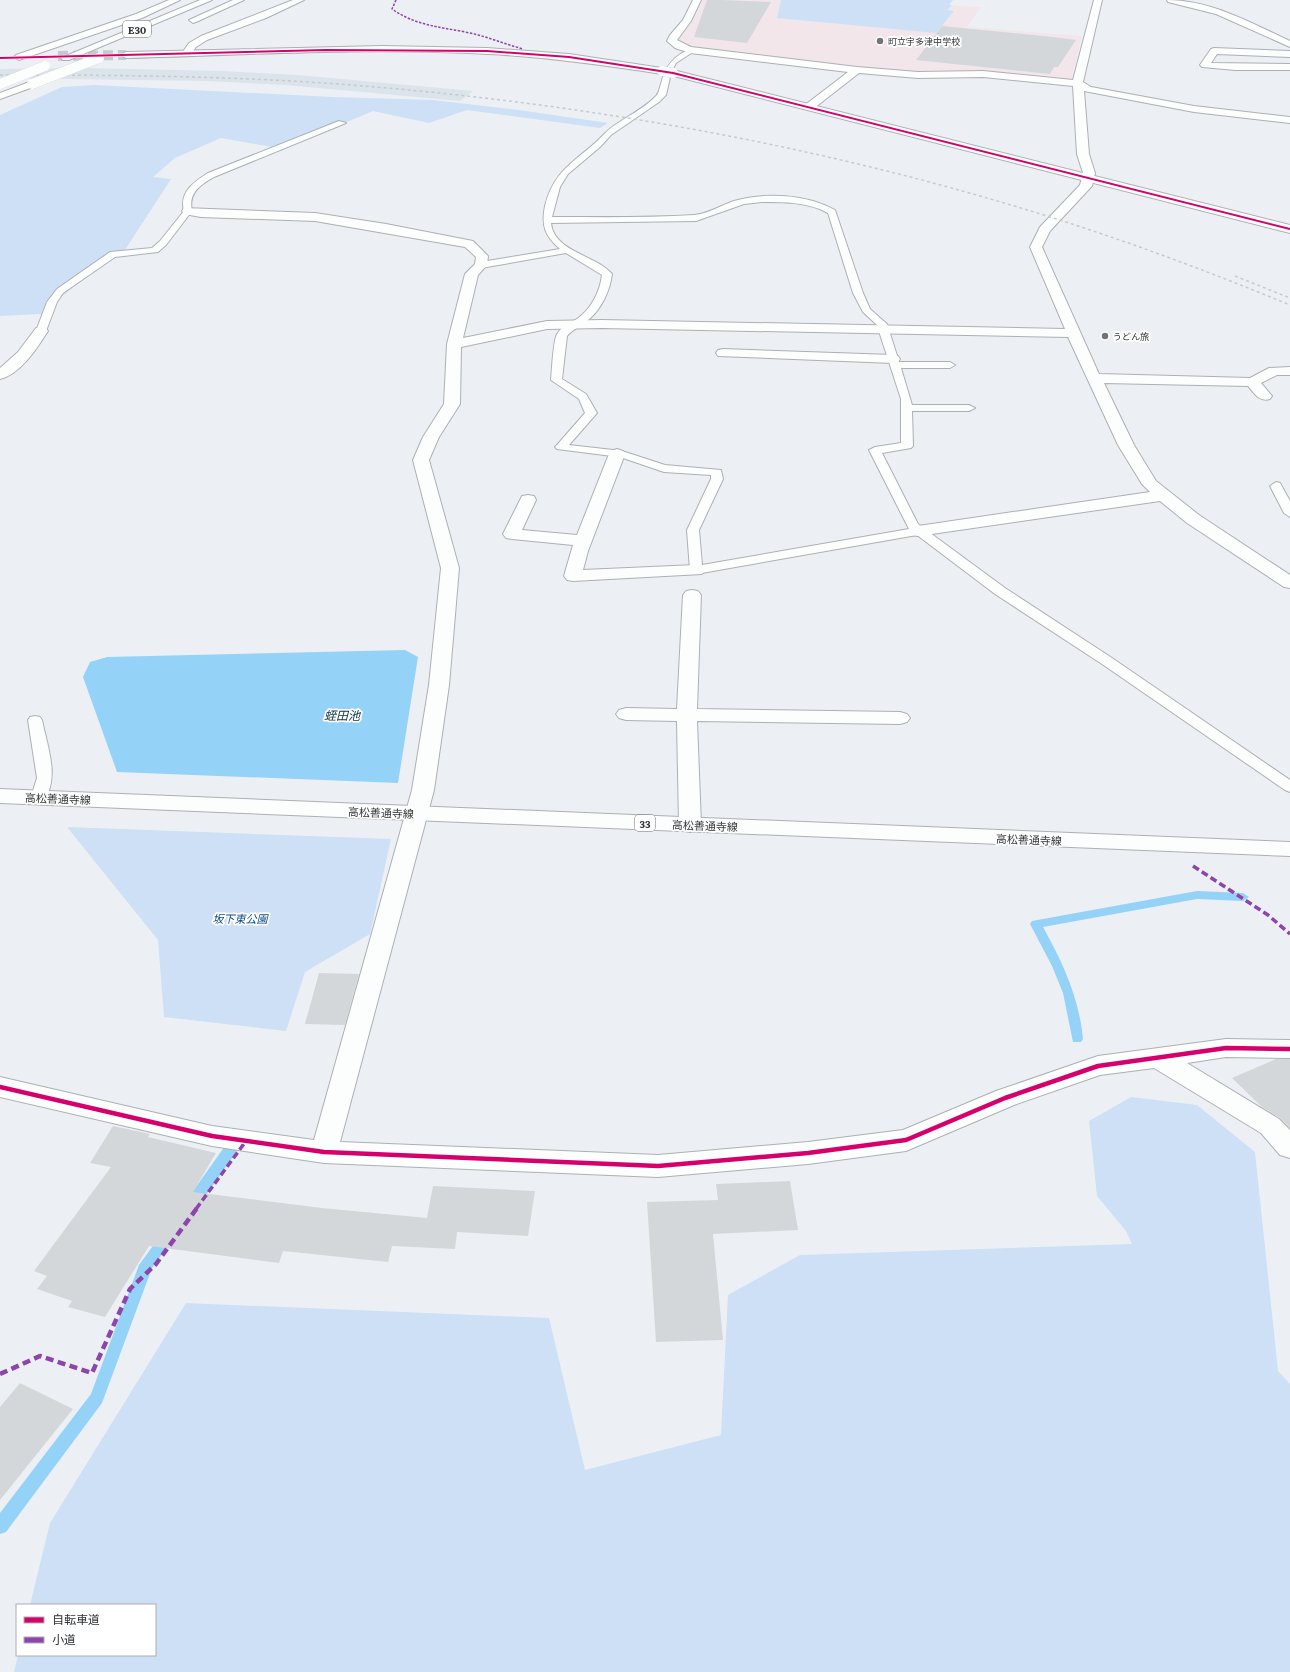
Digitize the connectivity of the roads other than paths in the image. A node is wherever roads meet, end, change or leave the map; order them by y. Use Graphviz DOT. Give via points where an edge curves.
graph roads {
  1 [pos="176,0"];
  2 [pos="208,0"];
  3 [pos="240,0"];
  4 [pos="300,0"];
  5 [pos="697,0"];
  6 [pos="1098,0"];
  7 [pos="1171,0"];
  8 [pos="183,24"];
  9 [pos="134,44"];
  10 [pos="1290,44"];
  11 [pos="693,50"];
  12 [pos="188,53"];
  13 [pos="1290,54"];
  14 [pos="126,55"];
  15 [pos="19,57"];
  16 [pos="62,57"];
  17 [pos="0,58"];
  18 [pos="1290,67"];
  19 [pos="857,70"];
  20 [pos="0,84"];
  21 [pos="1079,84"];
  22 [pos="0,96"];
  23 [pos="809,107"];
  24 [pos="1290,120"];
  25 [pos="342,123"];
  26 [pos="1089,178"];
  27 [pos="188,211"];
  28 [pos="547,220"];
  29 [pos="1290,229"];
  30 [pos="566,250"];
  31 [pos="481,265"];
  32 [pos="573,325"];
  33 [pos="884,329"];
  34 [pos="41,331"];
  35 [pos="1074,334"];
  36 [pos="454,344"];
  37 [pos="722,353"];
  38 [pos="894,362"];
  39 [pos="950,365"];
  40 [pos="1290,371"];
  41 [pos="0,374"];
  42 [pos="1094,378"];
  43 [pos="1252,382"];
  44 [pos="1265,396"];
  45 [pos="906,408"];
  46 [pos="969,408"];
  47 [pos="617,454"];
  48 [pos="1276,486"];
  49 [pos="1164,495"];
  50 [pos="528,500"];
  51 [pos="1290,513"];
  52 [pos="918,531"];
  53 [pos="583,541"];
  54 [pos="696,570"];
  55 [pos="1290,583"];
  56 [pos="692,595"];
  57 [pos="626,714"];
  58 [pos="687,715"];
  59 [pos="900,718"];
  60 [pos="35,720"];
  61 [pos="1290,786"];
  62 [pos="0,796"];
  63 [pos="39,797"];
  64 [pos="417,813"];
  65 [pos="690,825"];
  66 [pos="1290,849"];
  67 [pos="1290,1049"];
  68 [pos="1157,1057"];
  69 [pos="0,1087"];
  70 [pos="1290,1147"];
  71 [pos="324,1152"];
  1 -- 15 [label="main road" via="139,16"];
  2 -- 16 [label="main road, E30"];
  3 -- 8 [label="main road"];
  4 -- 12 [label="main road" via="204,38 192,45"];
  5 -- 11 [label="main road" via="687,21 672,41 678,46"];
  6 -- 21 [label="main road"];
  7 -- 10 [label="main road" via="1219,12"];
  9 -- 22 [label="main road, E30, bridge"];
  11 -- 19 [label="main road"];
  11 -- 28 [label="lane" via="672,62 665,75 662,95 656,101 610,132 559,179 552,193"];
  12 -- 14 [label="main road"];
  12 -- 23 [label="main road, bridge" via="382,49 487,50 569,56 673,73"];
  13 -- 18 [label="main road" via="1214,51 1205,65 1235,68"];
  15 -- 16 [label="main road"];
  15 -- 17 [label="main road"];
  16 -- 20 [label="main road, E30, bridge"];
  19 -- 21 [label="main road" via="918,75 983,74"];
  19 -- 23 [label="main road"];
  21 -- 24 [label="main road" via="1088,89 1194,109"];
  21 -- 26 [label="main road" via="1083,154"];
  23 -- 26 [label="main road"];
  25 -- 27 [label="lane" via="206,178 194,185 187,197"];
  26 -- 29 [label="main road"];
  26 -- 35 [label="main road" via="1086,186 1044,230 1036,247"];
  27 -- 31 [label="main road" via="315,217 386,228 468,244 482,256"];
  27 -- 34 [label="lane" via="155,250 113,254 60,291 52,302"];
  28 -- 30 [label="lane" via="550,233"];
  28 -- 33 [label="lane" via="696,218 742,201 770,199 827,208 832,212 866,310"];
  30 -- 31 [label="lane"];
  30 -- 32 [label="lane" via="606,274 606,284 596,304 586,316"];
  31 -- 36 [label="main road" via="472,274"];
  32 -- 33 [label="main road"];
  32 -- 36 [label="main road" via="547,325"];
  32 -- 47 [label="lane" via="562,335 556,380 579,393 588,403 590,413 561,447"];
  33 -- 35 [label="main road"];
  33 -- 38 [label="lane"];
  34 -- 41 [label="main road" via="16,364"];
  35 -- 42 [label="main road"];
  36 -- 64 [label="main road" via="452,404 431,437 421,460 450,568 439,685 423,790"];
  37 -- 38 [label="main road" via="769,360"];
  38 -- 39 [label="lane"];
  38 -- 45 [label="lane" via="906,399"];
  40 -- 43 [label="main road" via="1274,371"];
  42 -- 43 [label="main road"];
  42 -- 49 [label="main road" via="1126,445 1150,484"];
  43 -- 44 [label="main road"];
  45 -- 46 [label="lane"];
  45 -- 52 [label="lane" via="907,446 874,450 913,526"];
  47 -- 53 [label="main road"];
  47 -- 54 [label="lane" via="664,468 717,472 717,479 693,530"];
  48 -- 51 [label="lane"];
  49 -- 52 [label="main road"];
  49 -- 55 [label="main road" via="1193,519"];
  50 -- 53 [label="main road" via="512,534"];
  52 -- 54 [label="lane"];
  52 -- 61 [label="lane" via="1000,591"];
  53 -- 54 [label="main road" via="572,576"];
  56 -- 58 [label="main road"];
  57 -- 58 [label="main road"];
  58 -- 59 [label="main road"];
  58 -- 65 [label="main road"];
  60 -- 63 [label="lane" via="45,778"];
  62 -- 63 [label="main road, 高松善通寺線 / 33"];
  63 -- 64 [label="main road, 高松善通寺線 / 33"];
  64 -- 65 [label="main road, 高松善通寺線 / 33"];
  64 -- 71 [label="main road"];
  65 -- 66 [label="main road, 高松善通寺線 / 33"];
  67 -- 68 [label="main road" via="1226,1048"];
  68 -- 70 [label="main road" via="1270,1126"];
  68 -- 71 [label="main road" via="1098,1066 1005,1098 906,1140 808,1153 658,1166"];
  69 -- 71 [label="main road" via="212,1136"];
}
